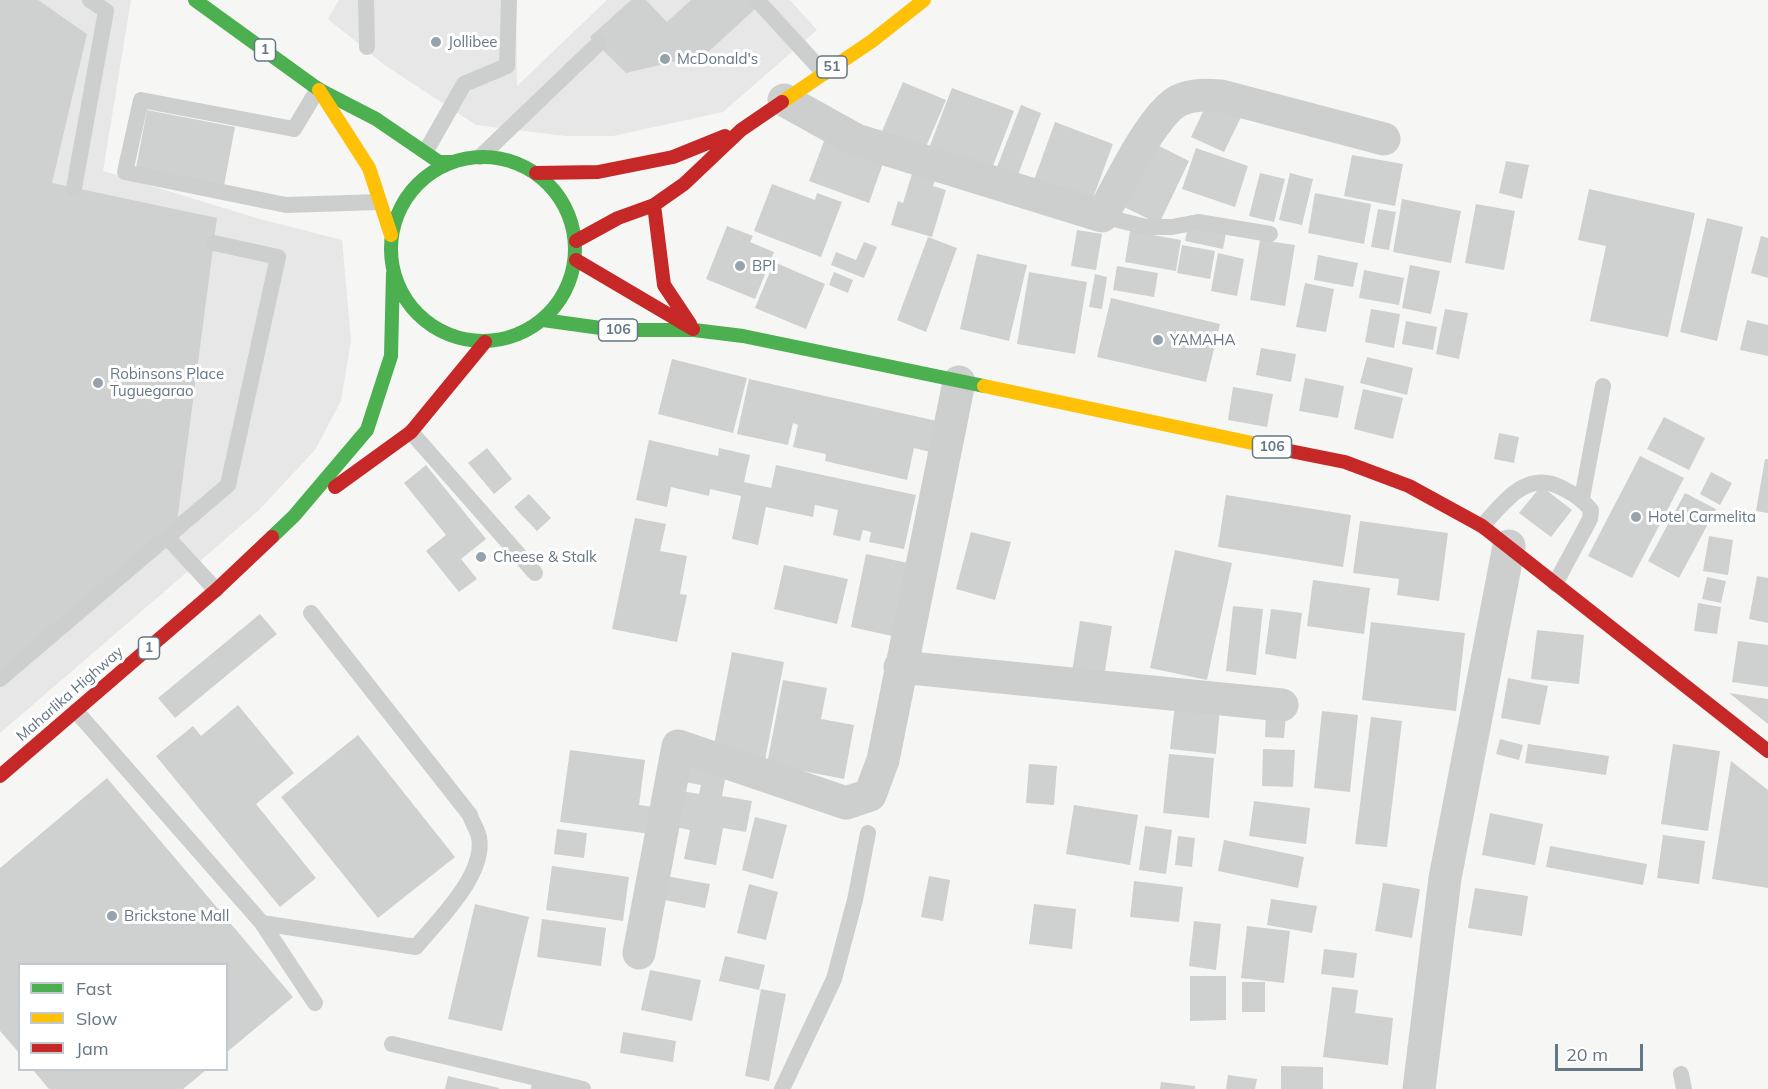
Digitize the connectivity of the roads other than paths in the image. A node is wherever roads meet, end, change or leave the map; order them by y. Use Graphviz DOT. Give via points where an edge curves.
graph roads {
  1 [pos="91,0"];
  2 [pos="195,0"];
  3 [pos="366,0"];
  4 [pos="509,0"];
  5 [pos="757,0"];
  6 [pos="923,1"];
  7 [pos="598,44"];
  8 [pos="367,47"];
  9 [pos="824,73"];
  10 [pos="318,89"];
  11 [pos="784,100"];
  12 [pos="741,130"];
  13 [pos="1384,139"];
  14 [pos="426,151"];
  15 [pos="480,156"];
  16 [pos="452,162"];
  17 [pos="536,173"];
  18 [pos="74,188"];
  19 [pos="379,202"];
  20 [pos="654,204"];
  21 [pos="1102,216"];
  22 [pos="1270,234"];
  23 [pos="391,235"];
  24 [pos="576,241"];
  25 [pos="214,243"];
  26 [pos="576,260"];
  27 [pos="393,273"];
  28 [pos="543,320"];
  29 [pos="694,330"];
  30 [pos="485,342"];
  31 [pos="959,382"];
  32 [pos="1603,386"];
  33 [pos="411,432"];
  34 [pos="1582,498"];
  35 [pos="294,516"];
  36 [pos="1482,526"];
  37 [pos="167,537"];
  38 [pos="1509,546"];
  39 [pos="535,573"];
  40 [pos="1555,584"];
  41 [pos="216,590"];
  42 [pos="311,613"];
  43 [pos="900,667"];
  44 [pos="0,680"];
  45 [pos="1282,705"];
  46 [pos="76,711"];
  47 [pos="1768,752"];
  48 [pos="0,776"];
  49 [pos="868,833"];
  50 [pos="261,923"];
  51 [pos="639,953"];
  52 [pos="315,1003"];
  53 [pos="392,1044"];
  54 [pos="539,1084"];
  55 [pos="583,1089"];
  56 [pos="782,1089"];
  57 [pos="1419,1089"];
  1 -- 18 [label="lane" via="106,11"];
  2 -- 10 [label="main road, 1"];
  3 -- 8 [label="lane"];
  4 -- 14 [label="lane" via="507,66 464,84"];
  5 -- 9 [label="lane"];
  6 -- 9 [label="main road, 51"];
  7 -- 15 [label="lane"];
  9 -- 11 [label="main road, 51"];
  10 -- 14 [label="main road, 1" via="376,118"];
  10 -- 19 [label="main road, 1" via="369,168"];
  10 -- 19 [label="lane" via="294,129 141,100 125,172 286,205"];
  11 -- 12 [label="main road, 51"];
  11 -- 21 [label="street" via="856,140"];
  12 -- 17 [label="main road, 51" via="673,157 598,172"];
  12 -- 20 [label="main road, 51" via="684,184"];
  13 -- 21 [label="street" via="1221,96 1179,100 1149,133"];
  14 -- 16 [label="main road, 1" via="439,162"];
  15 -- 16 [label="main road, 1"];
  15 -- 17 [label="main road, 1" via="509,161"];
  16 -- 23 [label="main road, 1" via="427,175 412,190 400,208"];
  17 -- 24 [label="main road, 1" via="563,203"];
  19 -- 23 [label="main road, 1"];
  20 -- 24 [label="main road, 51"];
  20 -- 29 [label="main road" via="664,285"];
  21 -- 22 [label="lane" via="1146,227 1198,222"];
  23 -- 27 [label="main road, 1"];
  24 -- 26 [label="main road, 1"];
  25 -- 37 [label="lane" via="278,257 228,485"];
  26 -- 28 [label="main road, 1" via="559,303"];
  26 -- 29 [label="main road, 106"];
  27 -- 30 [label="main road, 1" via="412,309 427,323 445,333"];
  27 -- 35 [label="main road, Maharlika Highway / 1" via="391,356 367,430"];
  28 -- 29 [label="main road, 106" via="615,330"];
  28 -- 30 [label="main road, 1" via="516,336"];
  29 -- 31 [label="main road, 106" via="743,336"];
  30 -- 33 [label="main road, Maharlika Highway / 1"];
  31 -- 36 [label="main road, 106" via="1344,462 1409,486"];
  31 -- 43 [label="street"];
  32 -- 34 [label="lane"];
  33 -- 35 [label="main road, Maharlika Highway / 1"];
  33 -- 39 [label="lane"];
  34 -- 36 [label="lane" via="1556,485 1532,482 1515,491"];
  34 -- 40 [label="lane" via="1591,510 1590,519"];
  35 -- 41 [label="main road, Maharlika Highway / 1"];
  36 -- 38 [label="main road, 106"];
  37 -- 41 [label="lane"];
  37 -- 44 [label="lane"];
  38 -- 40 [label="main road, 106"];
  38 -- 57 [label="street" via="1445,878"];
  40 -- 47 [label="main road, 106"];
  41 -- 46 [label="main road, Maharlika Highway / 1"];
  42 -- 50 [label="lane" via="470,815 479,837 477,863 465,888 416,948"];
  43 -- 45 [label="street"];
  43 -- 51 [label="street" via="884,760 870,795 846,803 678,746"];
  46 -- 48 [label="main road, Maharlika Highway / 1"];
  46 -- 50 [label="lane"];
  49 -- 56 [label="lane" via="834,979"];
  50 -- 52 [label="lane"];
  53 -- 54 [label="lane"];
  54 -- 55 [label="lane"];
}
